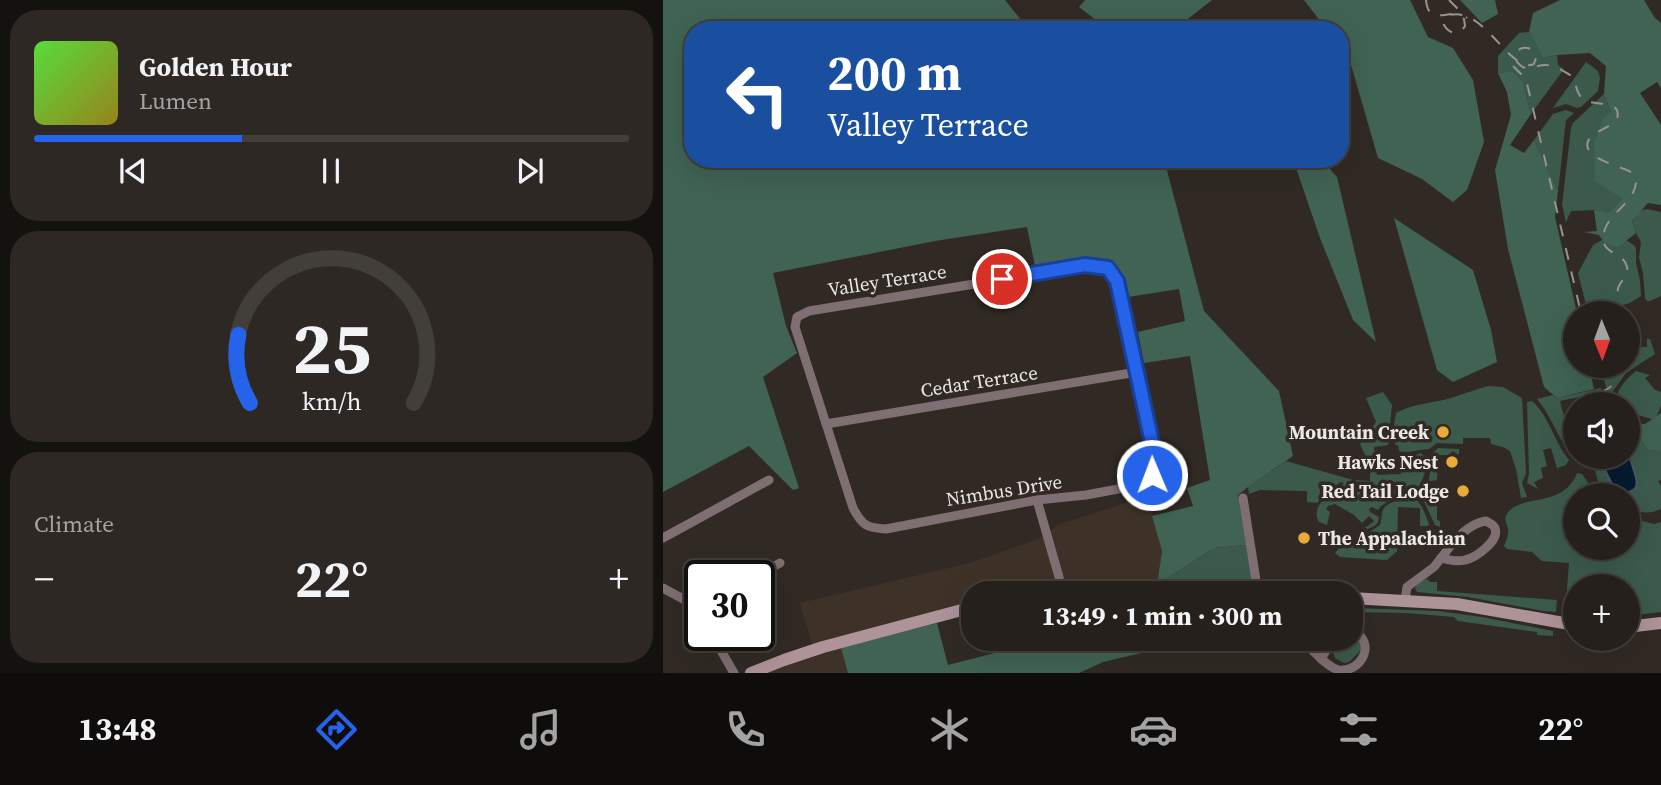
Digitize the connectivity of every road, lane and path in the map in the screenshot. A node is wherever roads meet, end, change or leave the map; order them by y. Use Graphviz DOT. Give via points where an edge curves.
graph roads {
  1 [pos="1108,268"];
  2 [pos="797,317"];
  3 [pos="1137,372"];
  4 [pos="826,424"];
  5 [pos="769,480"];
  6 [pos="1243,498"];
  7 [pos="1037,500"];
  8 [pos="663,538"];
  9 [pos="1441,558"];
  10 [pos="780,563"];
  11 [pos="775,566"];
  12 [pos="1058,581"];
  13 [pos="1256,581"];
  14 [pos="663,588"];
  15 [pos="1363,598"];
  16 [pos="684,600"];
  17 [pos="1405,600"];
  18 [pos="961,610"];
  19 [pos="1563,623"];
  20 [pos="1661,623"];
  21 [pos="1640,625"];
  22 [pos="1363,640"];
  23 [pos="722,651"];
  24 [pos="1312,651"];
  25 [pos="1326,651"];
  26 [pos="1321,659"];
  27 [pos="734,673"];
  28 [pos="751,673"];
  1 -- 2 [label="street, Valley Terrace" via="1085,265 809,311"];
  1 -- 3 [label="street, Nimbus Drive" via="1117,281"];
  2 -- 4 [label="street, Nimbus Drive" via="795,327"];
  3 -- 4 [label="street, Cedar Terrace"];
  3 -- 7 [label="street, Nimbus Drive" via="1156,461 1145,484"];
  4 -- 7 [label="street, Nimbus Drive" via="853,508 871,528"];
  5 -- 8 [label="street"];
  6 -- 13 [label="street"];
  7 -- 12 [label="street"];
  9 -- 9 [label="street" via="1462,561 1477,555 1492,541 1495,530 1486,521 1477,522"];
  9 -- 17 [label="street" via="1407,587"];
  10 -- 11 [label="street"];
  14 -- 16 [label="street"];
  15 -- 17 [label="main road"];
  17 -- 19 [label="main road"];
  18 -- 28 [label="main road"];
  20 -- 21 [label="main road"];
  22 -- 26 [label="street" via="1362,660 1353,669 1344,671"];
  23 -- 27 [label="street"];
  24 -- 26 [label="street"];
  25 -- 26 [label="street"];
}
